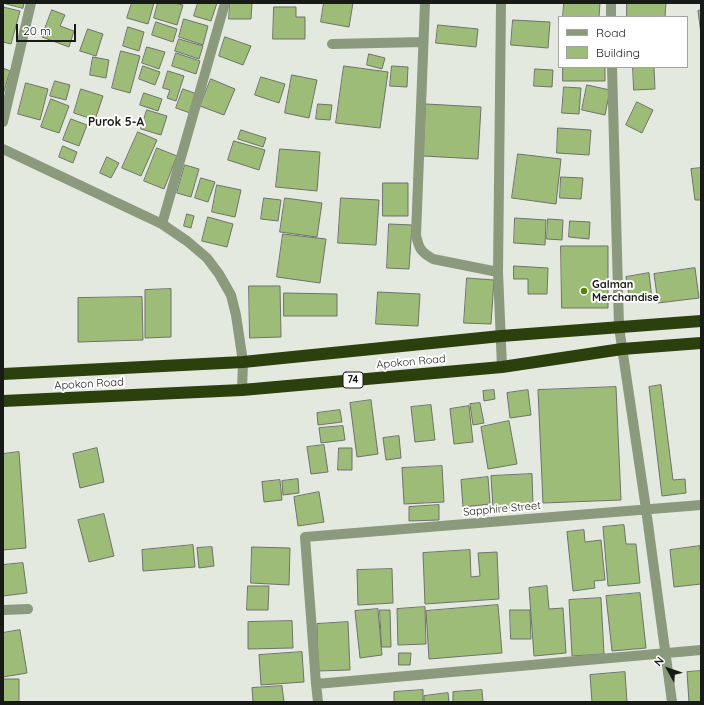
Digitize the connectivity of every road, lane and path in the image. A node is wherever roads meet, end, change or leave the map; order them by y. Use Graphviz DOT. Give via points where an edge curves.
graph roads {
  1 [pos="31,3"];
  2 [pos="225,3"];
  3 [pos="425,3"];
  4 [pos="501,3"];
  5 [pos="611,3"];
  6 [pos="611,16"];
  7 [pos="423,42"];
  8 [pos="332,44"];
  9 [pos="612,68"];
  10 [pos="3,122"];
  11 [pos="3,149"];
  12 [pos="162,224"];
  13 [pos="498,272"];
  14 [pos="701,321"];
  15 [pos="619,327"];
  16 [pos="501,336"];
  17 [pos="701,343"];
  18 [pos="622,349"];
  19 [pos="243,362"];
  20 [pos="502,367"];
  21 [pos="3,374"];
  22 [pos="242,390"];
  23 [pos="3,401"];
  24 [pos="701,505"];
  25 [pos="646,509"];
  26 [pos="28,609"];
  27 [pos="3,610"];
  28 [pos="701,650"];
  29 [pos="666,654"];
  30 [pos="316,684"];
  31 [pos="318,702"];
  32 [pos="672,702"];
  1 -- 10 [label="street"];
  2 -- 12 [label="street"];
  3 -- 7 [label="street"];
  4 -- 13 [label="street"];
  5 -- 6 [label="street"];
  7 -- 8 [label="street"];
  7 -- 13 [label="street" via="416,235 418,245 424,254 433,259"];
  9 -- 15 [label="street"];
  11 -- 12 [label="street"];
  12 -- 19 [label="street" via="187,241 220,274 231,296 236,315"];
  13 -- 16 [label="street"];
  14 -- 15 [label="highway, Apokon Road"];
  15 -- 16 [label="highway, Apokon Road"];
  15 -- 18 [label="street"];
  16 -- 19 [label="highway, Apokon Road"];
  16 -- 20 [label="street"];
  17 -- 18 [label="highway, Apokon Road / 74"];
  18 -- 20 [label="highway, Apokon Road / 74"];
  18 -- 25 [label="street"];
  19 -- 21 [label="highway, Apokon Road"];
  19 -- 22 [label="street"];
  20 -- 22 [label="highway, Apokon Road / 74"];
  22 -- 23 [label="highway, Apokon Road / 74"];
  24 -- 25 [label="street, Sapphire Street"];
  25 -- 29 [label="street"];
  25 -- 30 [label="street, Sapphire Street" via="305,537"];
  26 -- 27 [label="street"];
  28 -- 29 [label="street"];
  29 -- 30 [label="street"];
  29 -- 32 [label="street"];
  30 -- 31 [label="street"];
}
